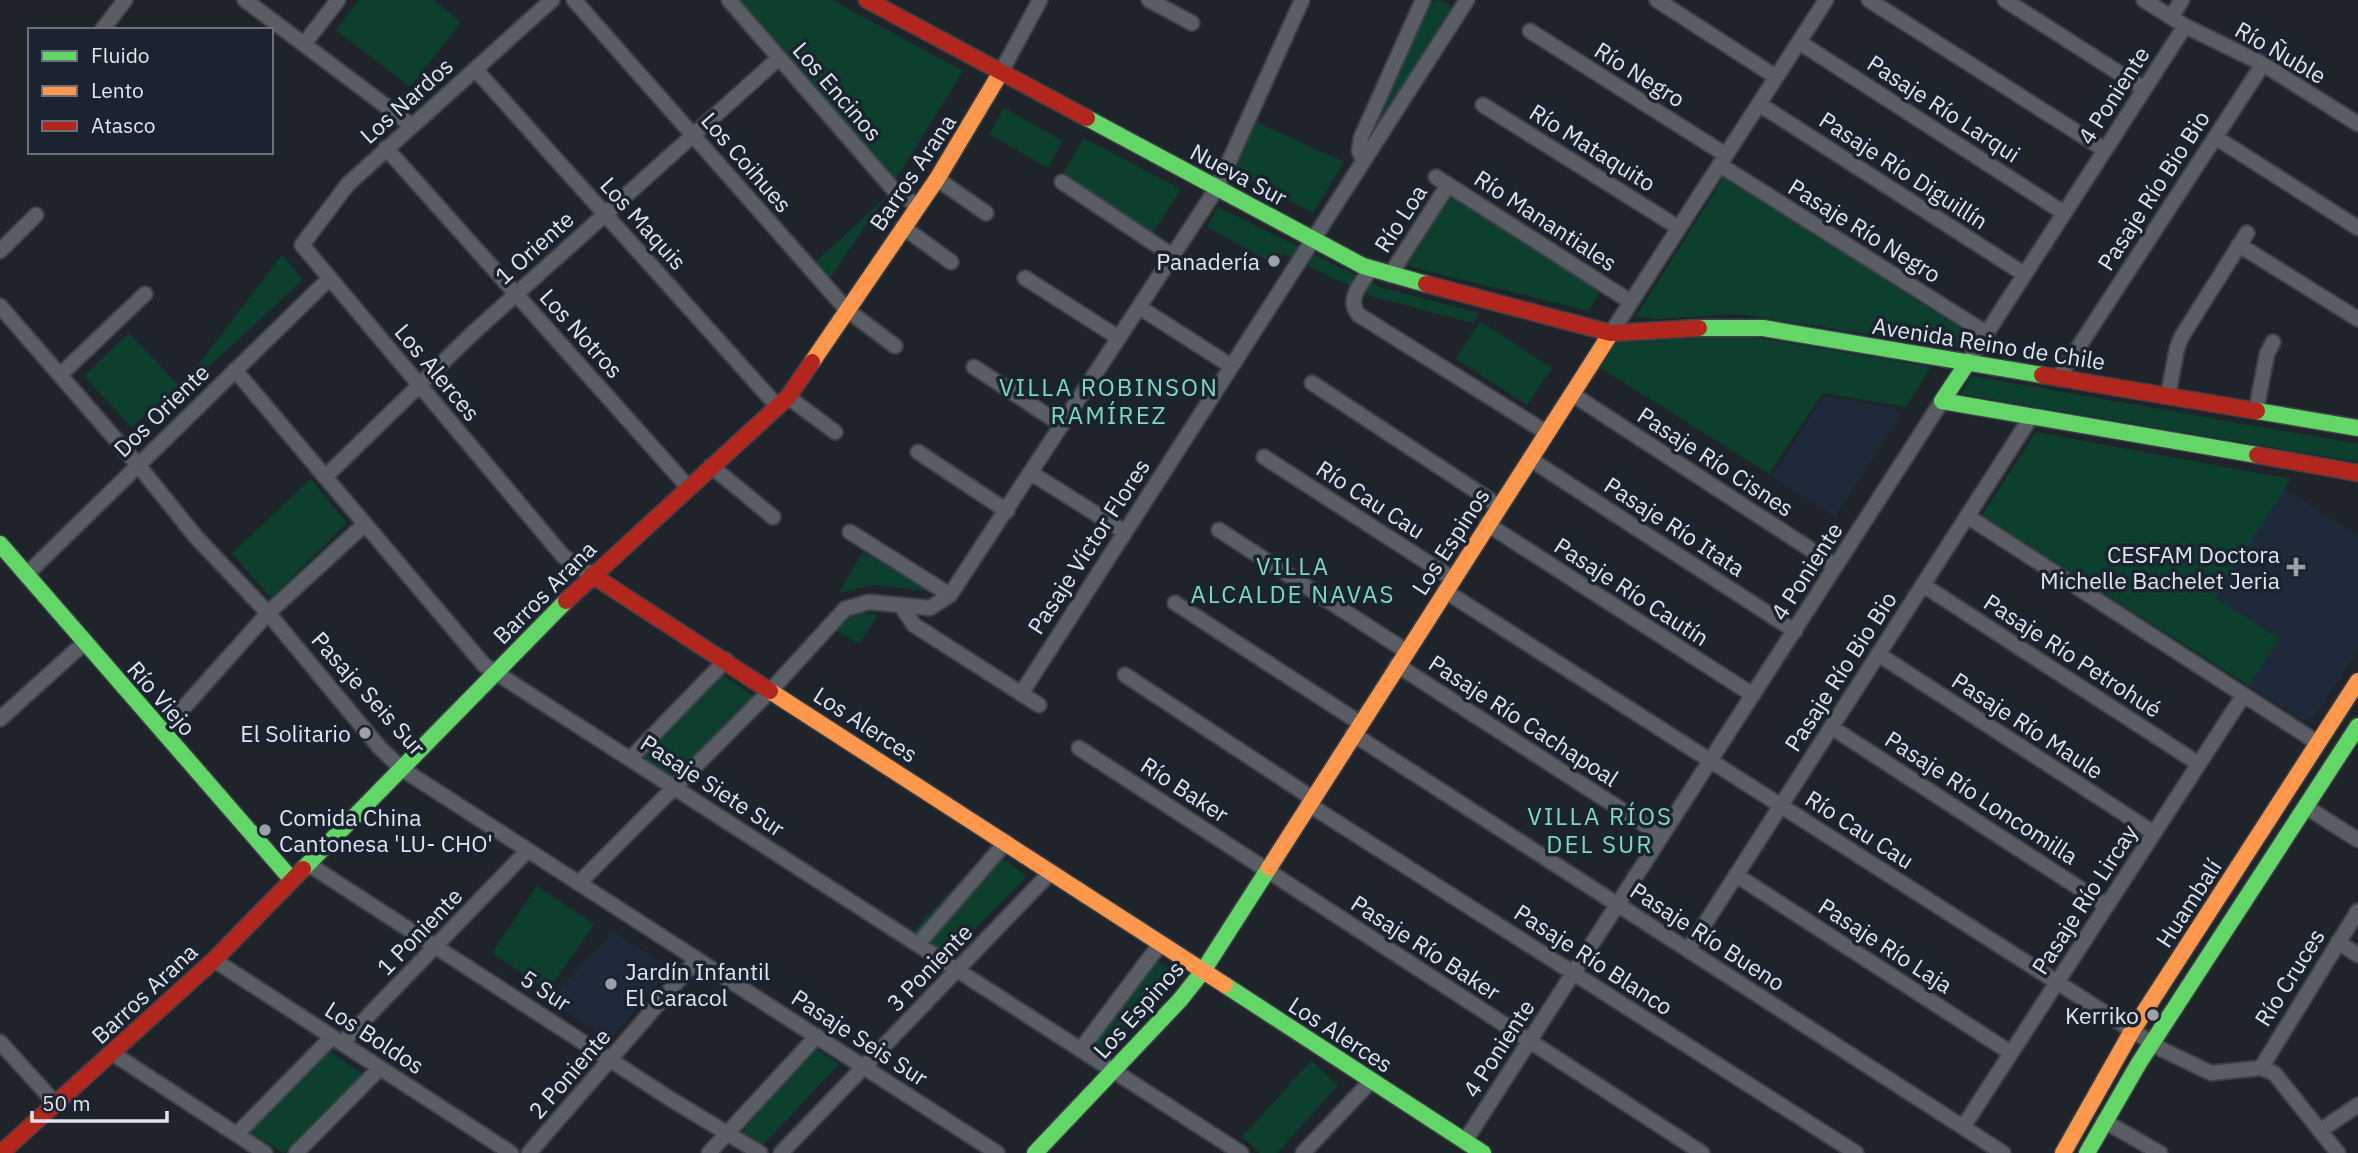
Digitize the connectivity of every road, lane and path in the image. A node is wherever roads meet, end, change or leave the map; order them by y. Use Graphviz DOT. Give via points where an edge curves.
graph roads {
  1 [pos="125,0"];
  2 [pos="245,0"];
  3 [pos="338,0"];
  4 [pos="552,0"];
  5 [pos="573,0"];
  6 [pos="729,0"];
  7 [pos="867,0"];
  8 [pos="1040,0"];
  9 [pos="1150,0"];
  10 [pos="1302,0"];
  11 [pos="1423,0"];
  12 [pos="1657,0"];
  13 [pos="1869,0"];
  14 [pos="2005,0"];
  15 [pos="2144,0"];
  16 [pos="2182,0"];
  17 [pos="1823,1"];
  18 [pos="1462,2"];
  19 [pos="2171,17"];
  20 [pos="1192,23"];
  21 [pos="2185,26"];
  22 [pos="104,28"];
  23 [pos="1530,31"];
  24 [pos="1799,42"];
  25 [pos="304,44"];
  26 [pos="779,58"];
  27 [pos="2263,64"];
  28 [pos="475,69"];
  29 [pos="1001,72"];
  30 [pos="1776,76"];
  31 [pos="2144,89"];
  32 [pos="1759,104"];
  33 [pos="1483,105"];
  34 [pos="2358,124"];
  35 [pos="411,125"];
  36 [pos="693,135"];
  37 [pos="2215,137"];
  38 [pos="386,148"];
  39 [pos="2105,150"];
  40 [pos="1363,159"];
  41 [pos="1723,160"];
  42 [pos="937,179"];
  43 [pos="1442,181"];
  44 [pos="1062,182"];
  45 [pos="1217,188"];
  46 [pos="918,206"];
  47 [pos="986,213"];
  48 [pos="2064,213"];
  49 [pos="605,214"];
  50 [pos="36,215"];
  51 [pos="903,227"];
  52 [pos="1679,228"];
  53 [pos="2358,228"];
  54 [pos="1311,239"];
  55 [pos="302,246"];
  56 [pos="0,251"];
  57 [pos="1173,256"];
  58 [pos="951,262"];
  59 [pos="1371,268"];
  60 [pos="1390,275"];
  61 [pos="2024,275"];
  62 [pos="330,278"];
  63 [pos="1025,278"];
  64 [pos="145,294"];
  65 [pos="516,294"];
  66 [pos="1631,302"];
  67 [pos="0,306"];
  68 [pos="1139,307"];
  69 [pos="848,310"];
  70 [pos="2358,320"];
  71 [pos="1611,333"];
  72 [pos="1986,333"];
  73 [pos="1119,338"];
  74 [pos="2273,342"];
  75 [pos="895,346"];
  76 [pos="1968,362"];
  77 [pos="1231,366"];
  78 [pos="974,367"];
  79 [pos="235,370"];
  80 [pos="60,375"];
  81 [pos="2059,377"];
  82 [pos="1312,383"];
  83 [pos="420,385"];
  84 [pos="1572,394"];
  85 [pos="2168,396"];
  86 [pos="1942,401"];
  87 [pos="783,402"];
  88 [pos="2256,411"];
  89 [pos="2031,417"];
  90 [pos="1062,425"];
  91 [pos="2358,428"];
  92 [pos="835,432"];
  93 [pos="1546,433"];
  94 [pos="918,453"];
  95 [pos="1264,457"];
  96 [pos="1530,459"];
  97 [pos="138,465"];
  98 [pos="711,466"];
  99 [pos="1031,473"];
  100 [pos="2358,473"];
  101 [pos="325,477"];
  102 [pos="688,487"];
  103 [pos="1499,506"];
  104 [pos="1007,510"];
  105 [pos="1967,516"];
  106 [pos="773,517"];
  107 [pos="365,524"];
  108 [pos="1488,524"];
  109 [pos="1219,530"];
  110 [pos="850,532"];
  111 [pos="1125,532"];
  112 [pos="0,544"];
  113 [pos="1836,566"];
  114 [pos="26,575"];
  115 [pos="592,575"];
  116 [pos="1449,585"];
  117 [pos="1923,585"];
  118 [pos="950,595"];
  119 [pos="1175,603"];
  120 [pos="901,606"];
  121 [pos="268,613"];
  122 [pos="1795,631"];
  123 [pos="84,643"];
  124 [pos="1406,651"];
  125 [pos="1878,654"];
  126 [pos="726,660"];
  127 [pos="1397,665"];
  128 [pos="496,673"];
  129 [pos="1125,675"];
  130 [pos="2358,681"];
  131 [pos="771,690"];
  132 [pos="1021,694"];
  133 [pos="1753,695"];
  134 [pos="2243,696"];
  135 [pos="1039,705"];
  136 [pos="0,719"];
  137 [pos="2358,726"];
  138 [pos="1831,727"];
  139 [pos="1356,729"];
  140 [pos="162,732"];
  141 [pos="2318,743"];
  142 [pos="1079,748"];
  143 [pos="630,760"];
  144 [pos="1711,760"];
  145 [pos="2199,764"];
  146 [pos="402,769"];
  147 [pos="674,788"];
  148 [pos="1310,801"];
  149 [pos="1781,805"];
  150 [pos="2306,807"];
  151 [pos="2154,833"];
  152 [pos="1662,836"];
  153 [pos="2358,840"];
  154 [pos="1006,842"];
  155 [pos="528,850"];
  156 [pos="308,864"];
  157 [pos="1266,870"];
  158 [pos="1051,872"];
  159 [pos="1736,876"];
  160 [pos="292,880"];
  161 [pos="579,883"];
  162 [pos="1618,905"];
  163 [pos="2107,906"];
  164 [pos="2358,911"];
  165 [pos="2338,942"];
  166 [pos="1160,943"];
  167 [pos="918,944"];
  168 [pos="436,945"];
  169 [pos="1688,950"];
  170 [pos="2358,956"];
  171 [pos="697,959"];
  172 [pos="214,960"];
  173 [pos="958,970"];
  174 [pos="1203,971"];
  175 [pos="1574,973"];
  176 [pos="2058,982"];
  177 [pos="2132,1031"];
  178 [pos="817,1037"];
  179 [pos="337,1040"];
  180 [pos="0,1042"];
  181 [pos="1529,1042"];
  182 [pos="2152,1043"];
  183 [pos="1081,1049"];
  184 [pos="112,1053"];
  185 [pos="2011,1053"];
  186 [pos="611,1059"];
  187 [pos="864,1067"];
  188 [pos="380,1068"];
  189 [pos="2261,1069"];
  190 [pos="1114,1070"];
  191 [pos="1371,1080"];
  192 [pos="56,1104"];
  193 [pos="2358,1105"];
  194 [pos="2105,1121"];
  195 [pos="1963,1127"];
  196 [pos="2320,1130"];
  197 [pos="728,1132"];
  198 [pos="237,1134"];
  199 [pos="1465,1141"];
  200 [pos="12,1150"];
  201 [pos="265,1153"];
  202 [pos="296,1153"];
  203 [pos="511,1153"];
  204 [pos="529,1153"];
  205 [pos="709,1153"];
  206 [pos="760,1153"];
  207 [pos="781,1153"];
  208 [pos="997,1153"];
  209 [pos="1035,1153"];
  210 [pos="1241,1153"];
  211 [pos="1303,1153"];
  212 [pos="1483,1153"];
  213 [pos="1702,1153"];
  214 [pos="1856,1153"];
  215 [pos="2003,1153"];
  216 [pos="2063,1153"];
  217 [pos="2087,1153"];
  218 [pos="2160,1153"];
  219 [pos="2338,1153"];
  1 -- 22 [label="street"];
  2 -- 25 [label="street"];
  3 -- 25 [label="street"];
  4 -- 28 [label="street, Los Nardos"];
  5 -- 36 [label="street, Los Coihues"];
  6 -- 26 [label="street, Los Encinos"];
  7 -- 29 [label="street, Nueva Sur"];
  8 -- 29 [label="street, Barros Arana"];
  9 -- 20 [label="street"];
  10 -- 45 [label="street"];
  11 -- 40 [label="street" via="1361,138"];
  12 -- 30 [label="street"];
  13 -- 39 [label="street"];
  14 -- 31 [label="street"];
  15 -- 19 [label="street, Río Ñuble"];
  16 -- 19 [label="street"];
  17 -- 24 [label="street, Los Espinos"];
  18 -- 40 [label="street, Pasaje Víctor Flores"];
  19 -- 21 [label="street, Río Ñuble"];
  21 -- 27 [label="street, Río Ñuble"];
  21 -- 31 [label="street, 4 Poniente"];
  23 -- 41 [label="street, Río Negro"];
  24 -- 30 [label="street, Los Espinos"];
  24 -- 48 [label="street, Pasaje Río Larqui"];
  25 -- 35 [label="street"];
  26 -- 36 [label="street, 1 Oriente"];
  26 -- 46 [label="street, Los Encinos" via="894,190"];
  27 -- 34 [label="street, Río Ñuble"];
  27 -- 37 [label="street, Pasaje Río Bio Bio"];
  28 -- 35 [label="street, Los Nardos"];
  28 -- 49 [label="street, Los Maquis"];
  29 -- 42 [label="street, Barros Arana"];
  29 -- 45 [label="street, Nueva Sur"];
  30 -- 32 [label="street, Los Espinos"];
  31 -- 39 [label="street, 4 Poniente"];
  32 -- 41 [label="street, Los Espinos"];
  32 -- 61 [label="street, Pasaje Río Diguillín"];
  33 -- 52 [label="street, Río Mataquito"];
  35 -- 38 [label="street, Los Nardos"];
  36 -- 49 [label="street, 1 Oriente"];
  36 -- 69 [label="street, Los Coihues"];
  37 -- 53 [label="street"];
  37 -- 81 [label="street, Pasaje Río Bio Bio"];
  38 -- 55 [label="street, Los Nardos" via="348,184"];
  38 -- 65 [label="street, Los Notros"];
  39 -- 48 [label="street, 4 Poniente"];
  40 -- 54 [label="street, Pasaje Víctor Flores"];
  41 -- 52 [label="street, Los Espinos"];
  41 -- 72 [label="street, Pasaje Río Negro"];
  42 -- 46 [label="street, Barros Arana"];
  42 -- 47 [label="street"];
  43 -- 60 [label="street, Río Loa"];
  43 -- 66 [label="street, Río Manantiales"];
  44 -- 57 [label="street"];
  45 -- 54 [label="street, Nueva Sur"];
  45 -- 57 [label="street"];
  46 -- 51 [label="street, Barros Arana"];
  48 -- 61 [label="street, 4 Poniente"];
  49 -- 65 [label="street, 1 Oriente"];
  49 -- 87 [label="street, Los Maquis"];
  50 -- 56 [label="street"];
  51 -- 58 [label="street"];
  51 -- 69 [label="street, Barros Arana"];
  52 -- 66 [label="street, Los Espinos"];
  54 -- 59 [label="street, Nueva Sur"];
  54 -- 77 [label="street, Pasaje Víctor Flores"];
  55 -- 62 [label="street, Los Alerces"];
  57 -- 68 [label="street"];
  59 -- 60 [label="street, Nueva Sur"];
  59 -- 93 [label="street" via="1353,301 1359,315"];
  60 -- 71 [label="street, Nueva Sur"];
  61 -- 72 [label="street, 4 Poniente"];
  62 -- 79 [label="street, Dos Oriente"];
  62 -- 83 [label="street, Los Alerces"];
  63 -- 73 [label="street"];
  64 -- 80 [label="street"];
  65 -- 83 [label="street, 1 Oriente"];
  65 -- 102 [label="street, Los Notros"];
  66 -- 71 [label="street, Los Espinos"];
  67 -- 80 [label="street, Pasaje Seis Sur"];
  68 -- 73 [label="street"];
  68 -- 77 [label="street"];
  69 -- 75 [label="street, Los Coihues"];
  69 -- 87 [label="street, Barros Arana"];
  70 -- 85 [label="street" via="2243,239 2176,348"];
  71 -- 76 [label="street, Avenida Reino de Chile" via="1745,326"];
  71 -- 84 [label="street, Los Espinos"];
  72 -- 76 [label="street, 4 Poniente"];
  73 -- 90 [label="street"];
  74 -- 88 [label="street"];
  76 -- 81 [label="street, Avenida Reino de Chile"];
  76 -- 86 [label="street, 4 Poniente"];
  77 -- 111 [label="street, Pasaje Víctor Flores"];
  78 -- 90 [label="street"];
  79 -- 97 [label="street, Dos Oriente"];
  79 -- 101 [label="street, Pasaje Siete Sur"];
  80 -- 97 [label="street, Pasaje Seis Sur"];
  81 -- 85 [label="street, Avenida Reino de Chile"];
  82 -- 103 [label="street"];
  83 -- 101 [label="street, 1 Oriente"];
  83 -- 115 [label="street, Los Alerces" via="563,556"];
  84 -- 93 [label="street, Los Espinos"];
  84 -- 113 [label="street, Pasaje Río Cisnes"];
  85 -- 88 [label="street, Avenida Reino de Chile"];
  86 -- 89 [label="street"];
  86 -- 113 [label="street, 4 Poniente"];
  87 -- 92 [label="street, Los Maquis"];
  87 -- 98 [label="street, Barros Arana"];
  88 -- 91 [label="street, Avenida Reino de Chile"];
  89 -- 100 [label="street"];
  89 -- 105 [label="street, Pasaje Río Bio Bio"];
  90 -- 99 [label="street"];
  93 -- 96 [label="street, Los Espinos"];
  94 -- 104 [label="street"];
  95 -- 116 [label="street, Río Cau Cau"];
  96 -- 103 [label="street, Los Espinos"];
  96 -- 122 [label="street, Pasaje Río Itata"];
  97 -- 114 [label="street, Dos Oriente"];
  97 -- 121 [label="street, Pasaje Seis Sur" via="196,537"];
  98 -- 102 [label="street, Barros Arana"];
  98 -- 106 [label="street"];
  99 -- 104 [label="street"];
  99 -- 111 [label="street"];
  101 -- 107 [label="street, Pasaje Siete Sur"];
  102 -- 115 [label="street, Barros Arana"];
  103 -- 108 [label="street, Los Espinos"];
  104 -- 118 [label="street"];
  105 -- 117 [label="street, Pasaje Río Bio Bio"];
  105 -- 134 [label="street"];
  107 -- 121 [label="street"];
  107 -- 128 [label="street, Pasaje Siete Sur" via="475,657"];
  108 -- 116 [label="street, Los Espinos"];
  108 -- 133 [label="street, Pasaje Río Cautín"];
  109 -- 124 [label="street, Pasaje Río Cachapoal"];
  110 -- 118 [label="street"];
  111 -- 132 [label="street, Pasaje Víctor Flores"];
  112 -- 114 [label="street, Río Viejo"];
  113 -- 122 [label="street, 4 Poniente"];
  114 -- 123 [label="street, Río Viejo"];
  115 -- 126 [label="street, Los Alerces"];
  115 -- 128 [label="street, Barros Arana"];
  116 -- 124 [label="street, Los Espinos"];
  116 -- 144 [label="street, Río Cau Cau"];
  117 -- 125 [label="street, Pasaje Río Bio Bio"];
  117 -- 145 [label="street, Pasaje Río Petrohué"];
  118 -- 120 [label="street" via="930,608"];
  119 -- 139 [label="street, Pasaje Río Bueno"];
  120 -- 131 [label="street" via="869,602 850,606"];
  120 -- 132 [label="street" via="914,625"];
  121 -- 140 [label="street"];
  121 -- 146 [label="street, Pasaje Seis Sur"];
  122 -- 133 [label="street, 4 Poniente"];
  123 -- 136 [label="street"];
  123 -- 140 [label="street, Río Viejo"];
  124 -- 127 [label="street, Los Espinos"];
  125 -- 138 [label="street, Pasaje Río Bio Bio"];
  125 -- 151 [label="street, Pasaje Río Maule"];
  126 -- 131 [label="street, Los Alerces"];
  126 -- 143 [label="street"];
  127 -- 139 [label="street, Los Espinos"];
  127 -- 152 [label="street, Pasaje Río Cachapoal"];
  128 -- 143 [label="street, Pasaje Siete Sur"];
  128 -- 146 [label="street, Barros Arana"];
  129 -- 148 [label="street, Pasaje Río Blanco"];
  130 -- 141 [label="street, Huambalí"];
  131 -- 147 [label="street"];
  131 -- 154 [label="street, Los Alerces"];
  132 -- 135 [label="street"];
  133 -- 144 [label="street, 4 Poniente"];
  134 -- 141 [label="street"];
  134 -- 145 [label="street, Pasaje Río Lircay"];
  137 -- 150 [label="street, Huambalí"];
  138 -- 149 [label="street, Pasaje Río Bio Bio"];
  138 -- 163 [label="street, Pasaje Río Loncomilla"];
  139 -- 148 [label="street, Los Espinos"];
  139 -- 162 [label="street, Pasaje Río Bueno"];
  140 -- 160 [label="street, Río Viejo"];
  141 -- 177 [label="street, Huambalí"];
  142 -- 157 [label="street, Río Baker"];
  143 -- 147 [label="street, Pasaje Siete Sur"];
  144 -- 149 [label="street, Río Cau Cau"];
  144 -- 152 [label="street, 4 Poniente"];
  145 -- 151 [label="street, Pasaje Río Lircay"];
  146 -- 155 [label="street, Pasaje Seis Sur"];
  146 -- 156 [label="street, Barros Arana"];
  147 -- 161 [label="street"];
  147 -- 167 [label="street, Pasaje Siete Sur"];
  148 -- 157 [label="street, Los Espinos"];
  148 -- 175 [label="street, Pasaje Río Blanco"];
  149 -- 159 [label="street, Pasaje Río Bio Bio"];
  149 -- 176 [label="street, Río Cau Cau"];
  150 -- 153 [label="street"];
  150 -- 182 [label="street, Huambalí"];
  151 -- 163 [label="street, Pasaje Río Lircay"];
  152 -- 162 [label="street, 4 Poniente"];
  154 -- 158 [label="street, Los Alerces"];
  154 -- 167 [label="street, 3 Poniente"];
  155 -- 161 [label="street, Pasaje Seis Sur"];
  155 -- 168 [label="street, 1 Poniente"];
  156 -- 160 [label="street, Barros Arana"];
  156 -- 168 [label="street, 5 Sur"];
  157 -- 174 [label="street, Los Espinos"];
  157 -- 181 [label="street, Pasaje Río Baker"];
  158 -- 166 [label="street, Los Alerces"];
  158 -- 173 [label="street, 3 Poniente"];
  159 -- 169 [label="street, Pasaje Río Bio Bio"];
  159 -- 185 [label="street, Pasaje Río Laja"];
  160 -- 172 [label="street, Barros Arana"];
  161 -- 171 [label="street, Pasaje Seis Sur"];
  162 -- 169 [label="street, Pasaje Río Bueno"];
  162 -- 175 [label="street, 4 Poniente"];
  163 -- 176 [label="street, Pasaje Río Lircay"];
  164 -- 165 [label="street, Río Cruces"];
  165 -- 170 [label="street"];
  165 -- 189 [label="street, Río Cruces"];
  166 -- 174 [label="street, Los Alerces"];
  166 -- 183 [label="street"];
  167 -- 173 [label="street, Pasaje Siete Sur"];
  168 -- 179 [label="street, 1 Poniente"];
  168 -- 186 [label="street, 5 Sur"];
  169 -- 195 [label="street, Pasaje Río Bueno"];
  171 -- 178 [label="street, Pasaje Seis Sur"];
  171 -- 186 [label="street, 2 Poniente"];
  172 -- 179 [label="street, Los Boldos"];
  172 -- 184 [label="street, Barros Arana"];
  173 -- 183 [label="street, Pasaje Siete Sur"];
  173 -- 187 [label="street, 3 Poniente"];
  174 -- 190 [label="street, Los Espinos"];
  174 -- 191 [label="street, Los Alerces"];
  175 -- 181 [label="street, 4 Poniente"];
  175 -- 214 [label="street, Pasaje Río Blanco"];
  176 -- 177 [label="street, Río Cau Cau"];
  176 -- 185 [label="street, Pasaje Río Lircay"];
  177 -- 182 [label="street, Río Cau Cau"];
  177 -- 216 [label="street, Huambalí"];
  178 -- 187 [label="street, Pasaje Seis Sur"];
  178 -- 197 [label="street"];
  179 -- 188 [label="street, Los Boldos"];
  179 -- 198 [label="street, 1 Poniente"];
  180 -- 192 [label="street"];
  181 -- 199 [label="street, 4 Poniente"];
  181 -- 213 [label="street, Pasaje Río Baker"];
  182 -- 189 [label="street, Río Cau Cau" via="2211,1073"];
  182 -- 194 [label="street, Huambalí"];
  183 -- 190 [label="street, Pasaje Siete Sur"];
  184 -- 192 [label="street, Barros Arana"];
  184 -- 198 [label="street"];
  185 -- 195 [label="street, Pasaje Río Lircay"];
  186 -- 197 [label="street, 5 Sur"];
  186 -- 204 [label="street, 2 Poniente"];
  187 -- 207 [label="street, 3 Poniente"];
  187 -- 208 [label="street, Pasaje Seis Sur"];
  188 -- 202 [label="street"];
  188 -- 203 [label="street, Los Boldos"];
  189 -- 196 [label="street" via="2277,1076"];
  190 -- 209 [label="street, Los Espinos"];
  190 -- 210 [label="street, Pasaje Siete Sur"];
  191 -- 199 [label="street, Los Alerces"];
  191 -- 211 [label="street"];
  192 -- 200 [label="street, Barros Arana"];
  193 -- 196 [label="street"];
  194 -- 217 [label="street, Huambalí"];
  194 -- 218 [label="street"];
  195 -- 215 [label="street, Pasaje Río Bueno"];
  196 -- 219 [label="street"];
  197 -- 205 [label="street"];
  197 -- 206 [label="street, 5 Sur"];
  198 -- 201 [label="street"];
  199 -- 212 [label="street, Los Alerces"];
}
